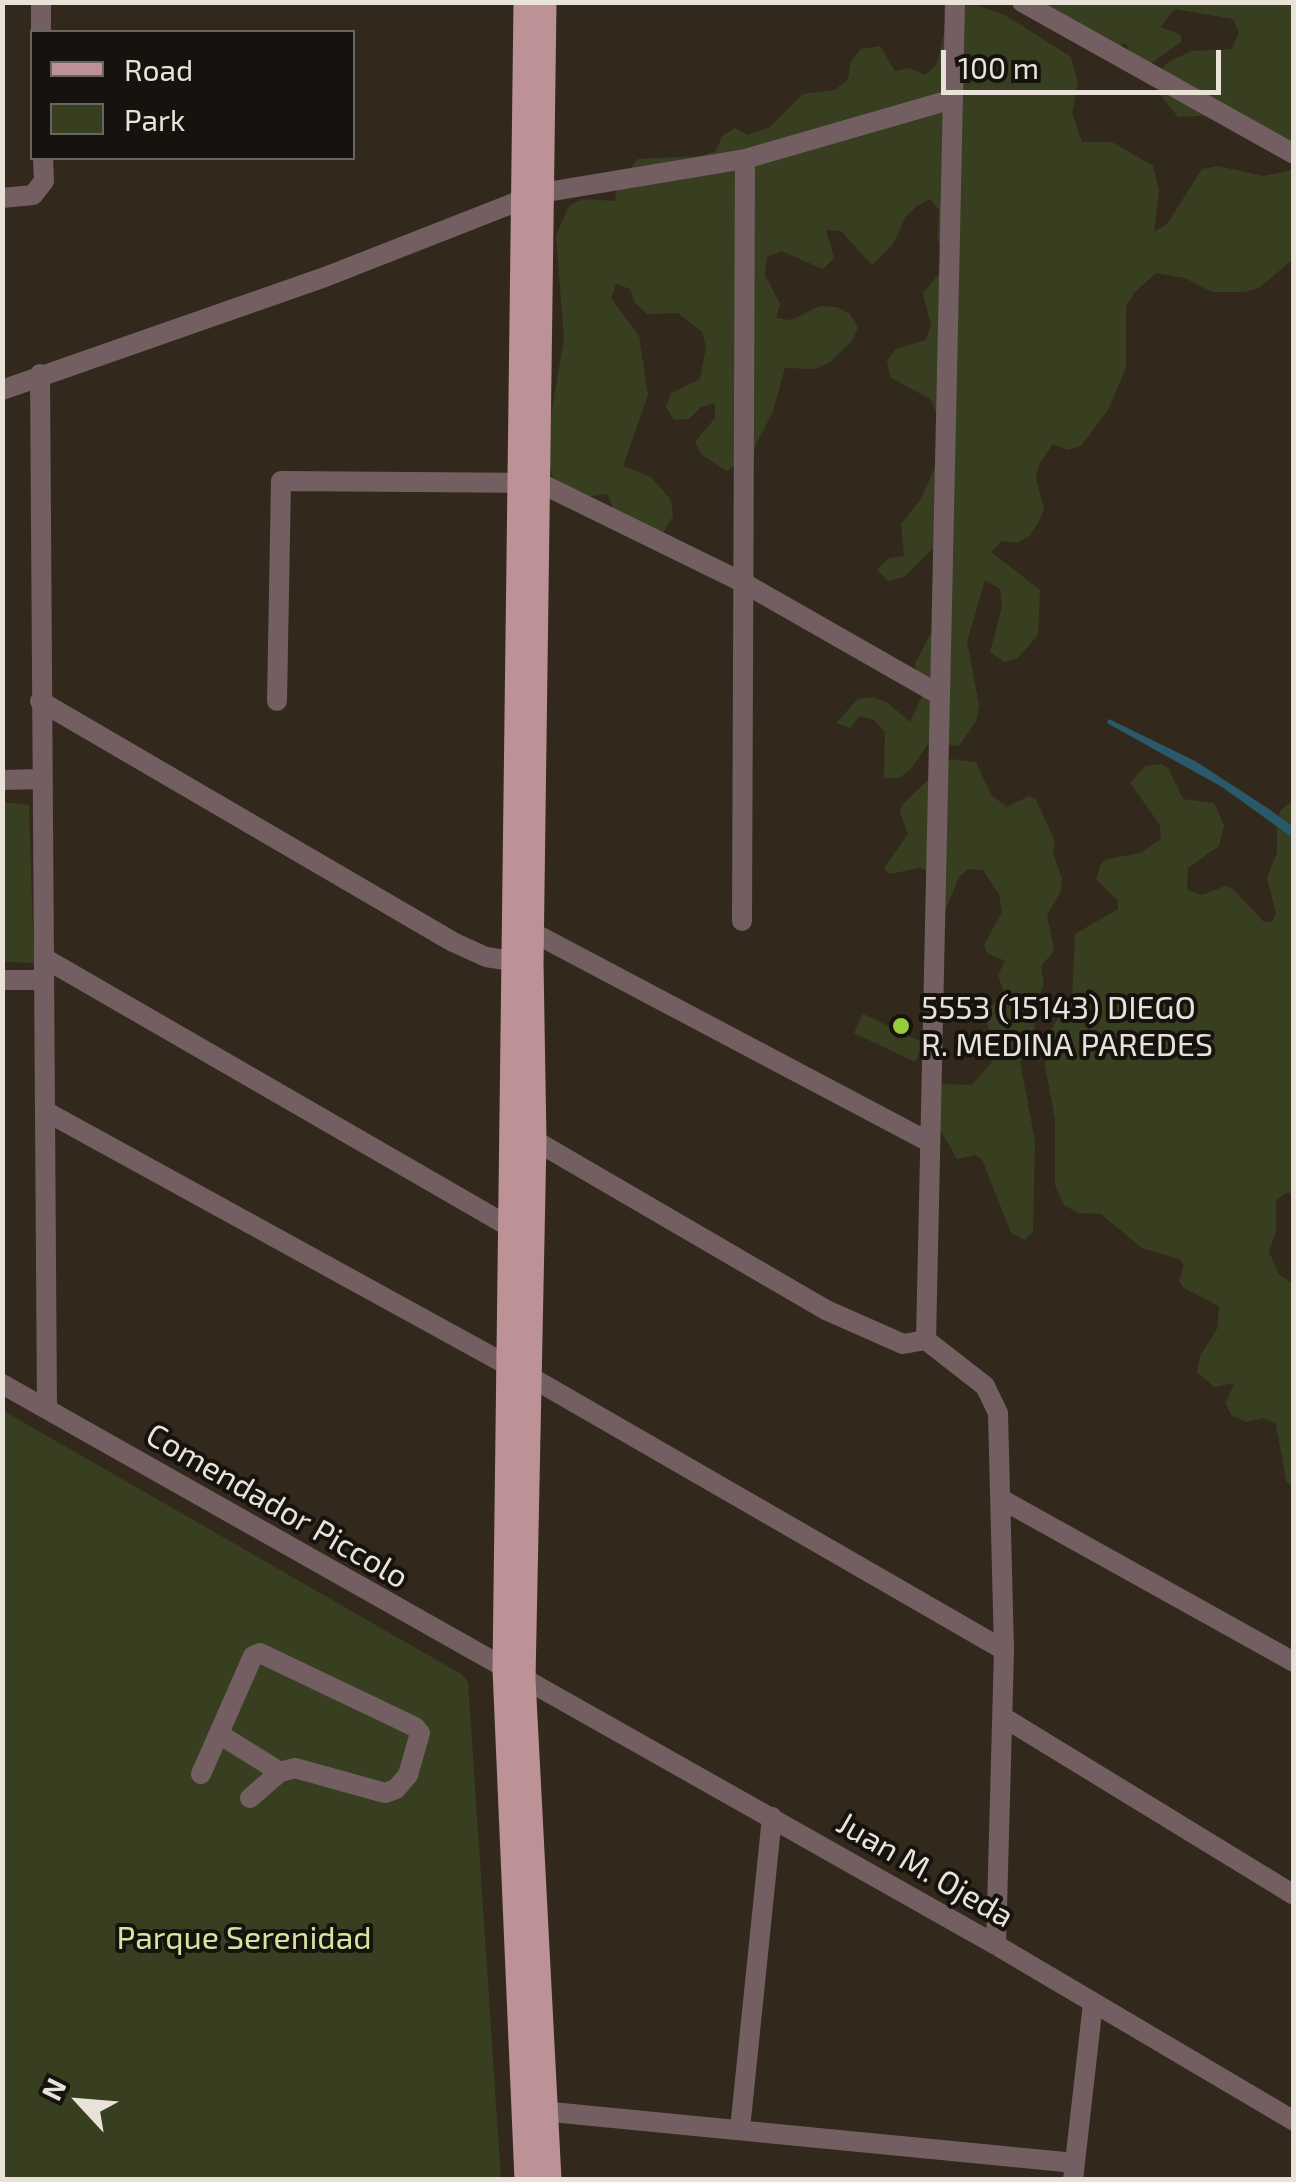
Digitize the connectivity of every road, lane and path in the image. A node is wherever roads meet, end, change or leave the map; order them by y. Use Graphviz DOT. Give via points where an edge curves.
graph roads {
  1 [pos="41,2"];
  2 [pos="526,2"];
  3 [pos="544,2"];
  4 [pos="954,2"];
  5 [pos="1027,4"];
  6 [pos="41,30"];
  7 [pos="953,99"];
  8 [pos="1294,154"];
  9 [pos="745,159"];
  10 [pos="43,160"];
  11 [pos="532,196"];
  12 [pos="2,198"];
  13 [pos="40,374"];
  14 [pos="2,390"];
  15 [pos="530,483"];
  16 [pos="742,582"];
  17 [pos="940,695"];
  18 [pos="277,701"];
  19 [pos="40,702"];
  20 [pos="41,779"];
  21 [pos="2,780"];
  22 [pos="742,920"];
  23 [pos="532,932"];
  24 [pos="522,963"];
  25 [pos="44,969"];
  26 [pos="2,980"];
  27 [pos="45,1111"];
  28 [pos="534,1140"];
  29 [pos="929,1142"];
  30 [pos="510,1227"];
  31 [pos="926,1340"];
  32 [pos="518,1370"];
  33 [pos="2,1384"];
  34 [pos="47,1409"];
  35 [pos="1002,1499"];
  36 [pos="1004,1650"];
  37 [pos="1294,1662"];
  38 [pos="514,1674"];
  39 [pos="1004,1717"];
  40 [pos="219,1734"];
  41 [pos="280,1772"];
  42 [pos="202,1774"];
  43 [pos="250,1798"];
  44 [pos="772,1817"];
  45 [pos="1294,1895"];
  46 [pos="996,1945"];
  47 [pos="1093,2003"];
  48 [pos="535,2110"];
  49 [pos="1294,2120"];
  50 [pos="740,2128"];
  51 [pos="1074,2171"];
  52 [pos="527,2180"];
  53 [pos="549,2180"];
  1 -- 6 [label="street"];
  2 -- 11 [label="main road"];
  3 -- 11 [label="main road"];
  4 -- 7 [label="street"];
  5 -- 8 [label="street"];
  7 -- 9 [label="street"];
  7 -- 17 [label="street"];
  9 -- 11 [label="street"];
  9 -- 16 [label="street"];
  10 -- 12 [label="street" via="44,182 33,195"];
  11 -- 13 [label="street" via="296,288"];
  11 -- 15 [label="main road"];
  13 -- 14 [label="street"];
  13 -- 19 [label="street"];
  15 -- 16 [label="street"];
  15 -- 18 [label="street" via="281,481"];
  15 -- 23 [label="main road"];
  15 -- 24 [label="main road"];
  16 -- 17 [label="street"];
  16 -- 22 [label="street"];
  17 -- 29 [label="street"];
  19 -- 20 [label="street"];
  19 -- 24 [label="street" via="454,942"];
  20 -- 21 [label="street"];
  20 -- 25 [label="street"];
  23 -- 24 [label="main road"];
  23 -- 29 [label="street"];
  24 -- 28 [label="main road"];
  24 -- 30 [label="main road"];
  25 -- 26 [label="street"];
  25 -- 27 [label="street"];
  25 -- 30 [label="street"];
  27 -- 32 [label="street"];
  27 -- 34 [label="street"];
  28 -- 31 [label="street" via="826,1310 903,1344"];
  28 -- 32 [label="main road"];
  29 -- 31 [label="street"];
  30 -- 32 [label="main road"];
  31 -- 35 [label="street" via="992,1397"];
  32 -- 36 [label="street"];
  32 -- 38 [label="main road"];
  33 -- 34 [label="street, Comendador Piccolo"];
  34 -- 38 [label="street, Comendador Piccolo"];
  35 -- 36 [label="street"];
  35 -- 37 [label="street"];
  36 -- 39 [label="street"];
  38 -- 44 [label="street, Juan M. Ojeda"];
  38 -- 48 [label="main road"];
  39 -- 45 [label="street"];
  39 -- 46 [label="street"];
  40 -- 41 [label="street"];
  40 -- 41 [label="street" via="260,1653 420,1733 408,1775 385,1794 296,1768"];
  40 -- 42 [label="street"];
  41 -- 43 [label="street"];
  44 -- 46 [label="street, Juan M. Ojeda"];
  44 -- 50 [label="street"];
  46 -- 47 [label="street, Juan M. Ojeda"];
  47 -- 49 [label="street, Juan M. Ojeda"];
  47 -- 51 [label="street"];
  48 -- 50 [label="street"];
  48 -- 52 [label="main road"];
  48 -- 53 [label="main road"];
  50 -- 51 [label="street"];
}
